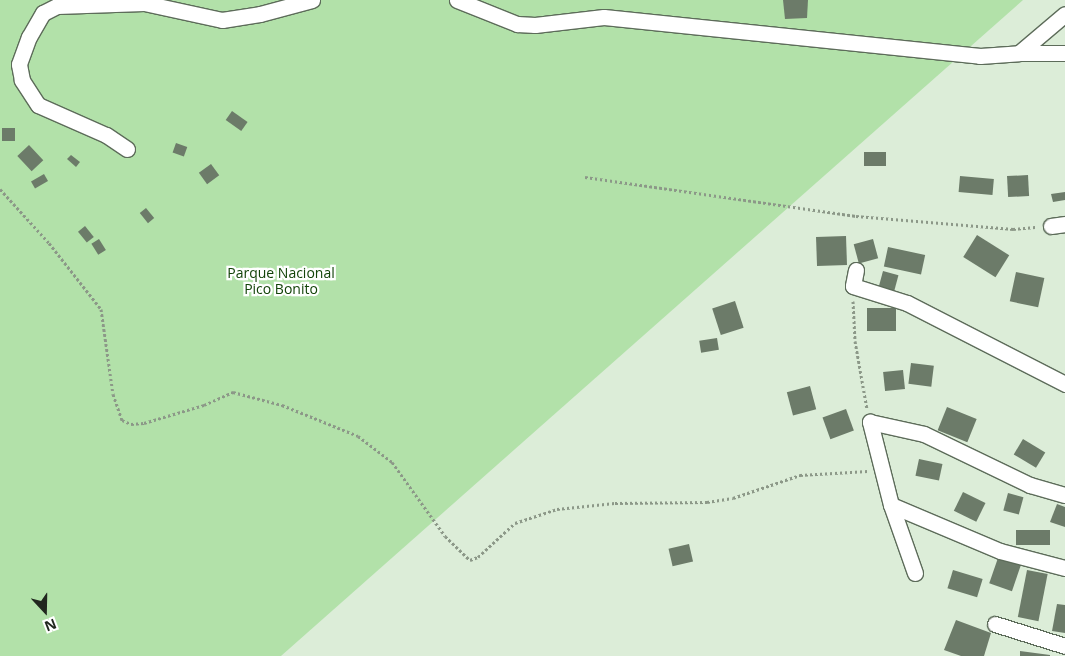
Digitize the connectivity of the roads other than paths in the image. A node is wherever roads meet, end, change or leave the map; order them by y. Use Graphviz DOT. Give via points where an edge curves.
graph roads {
  1 [pos="312,0"];
  2 [pos="457,0"];
  3 [pos="1065,14"];
  4 [pos="1019,53"];
  5 [pos="1065,53"];
  6 [pos="127,149"];
  7 [pos="856,270"];
  8 [pos="1065,384"];
  9 [pos="1065,495"];
  10 [pos="892,506"];
  11 [pos="1065,568"];
  12 [pos="916,573"];
  13 [pos="995,624"];
  14 [pos="1065,646"];
  1 -- 6 [label="street" via="222,20 144,3 57,6 43,14 29,36 19,64 22,80 38,105 106,135"];
  2 -- 4 [label="street" via="517,24 604,17 971,55"];
  3 -- 4 [label="street"];
  4 -- 5 [label="street"];
  7 -- 8 [label="street" via="853,286 907,303"];
  9 -- 10 [label="street" via="1030,485 924,434 870,422"];
  10 -- 11 [label="street" via="1000,552"];
  10 -- 12 [label="street"];
  13 -- 14 [label="street"];
}
